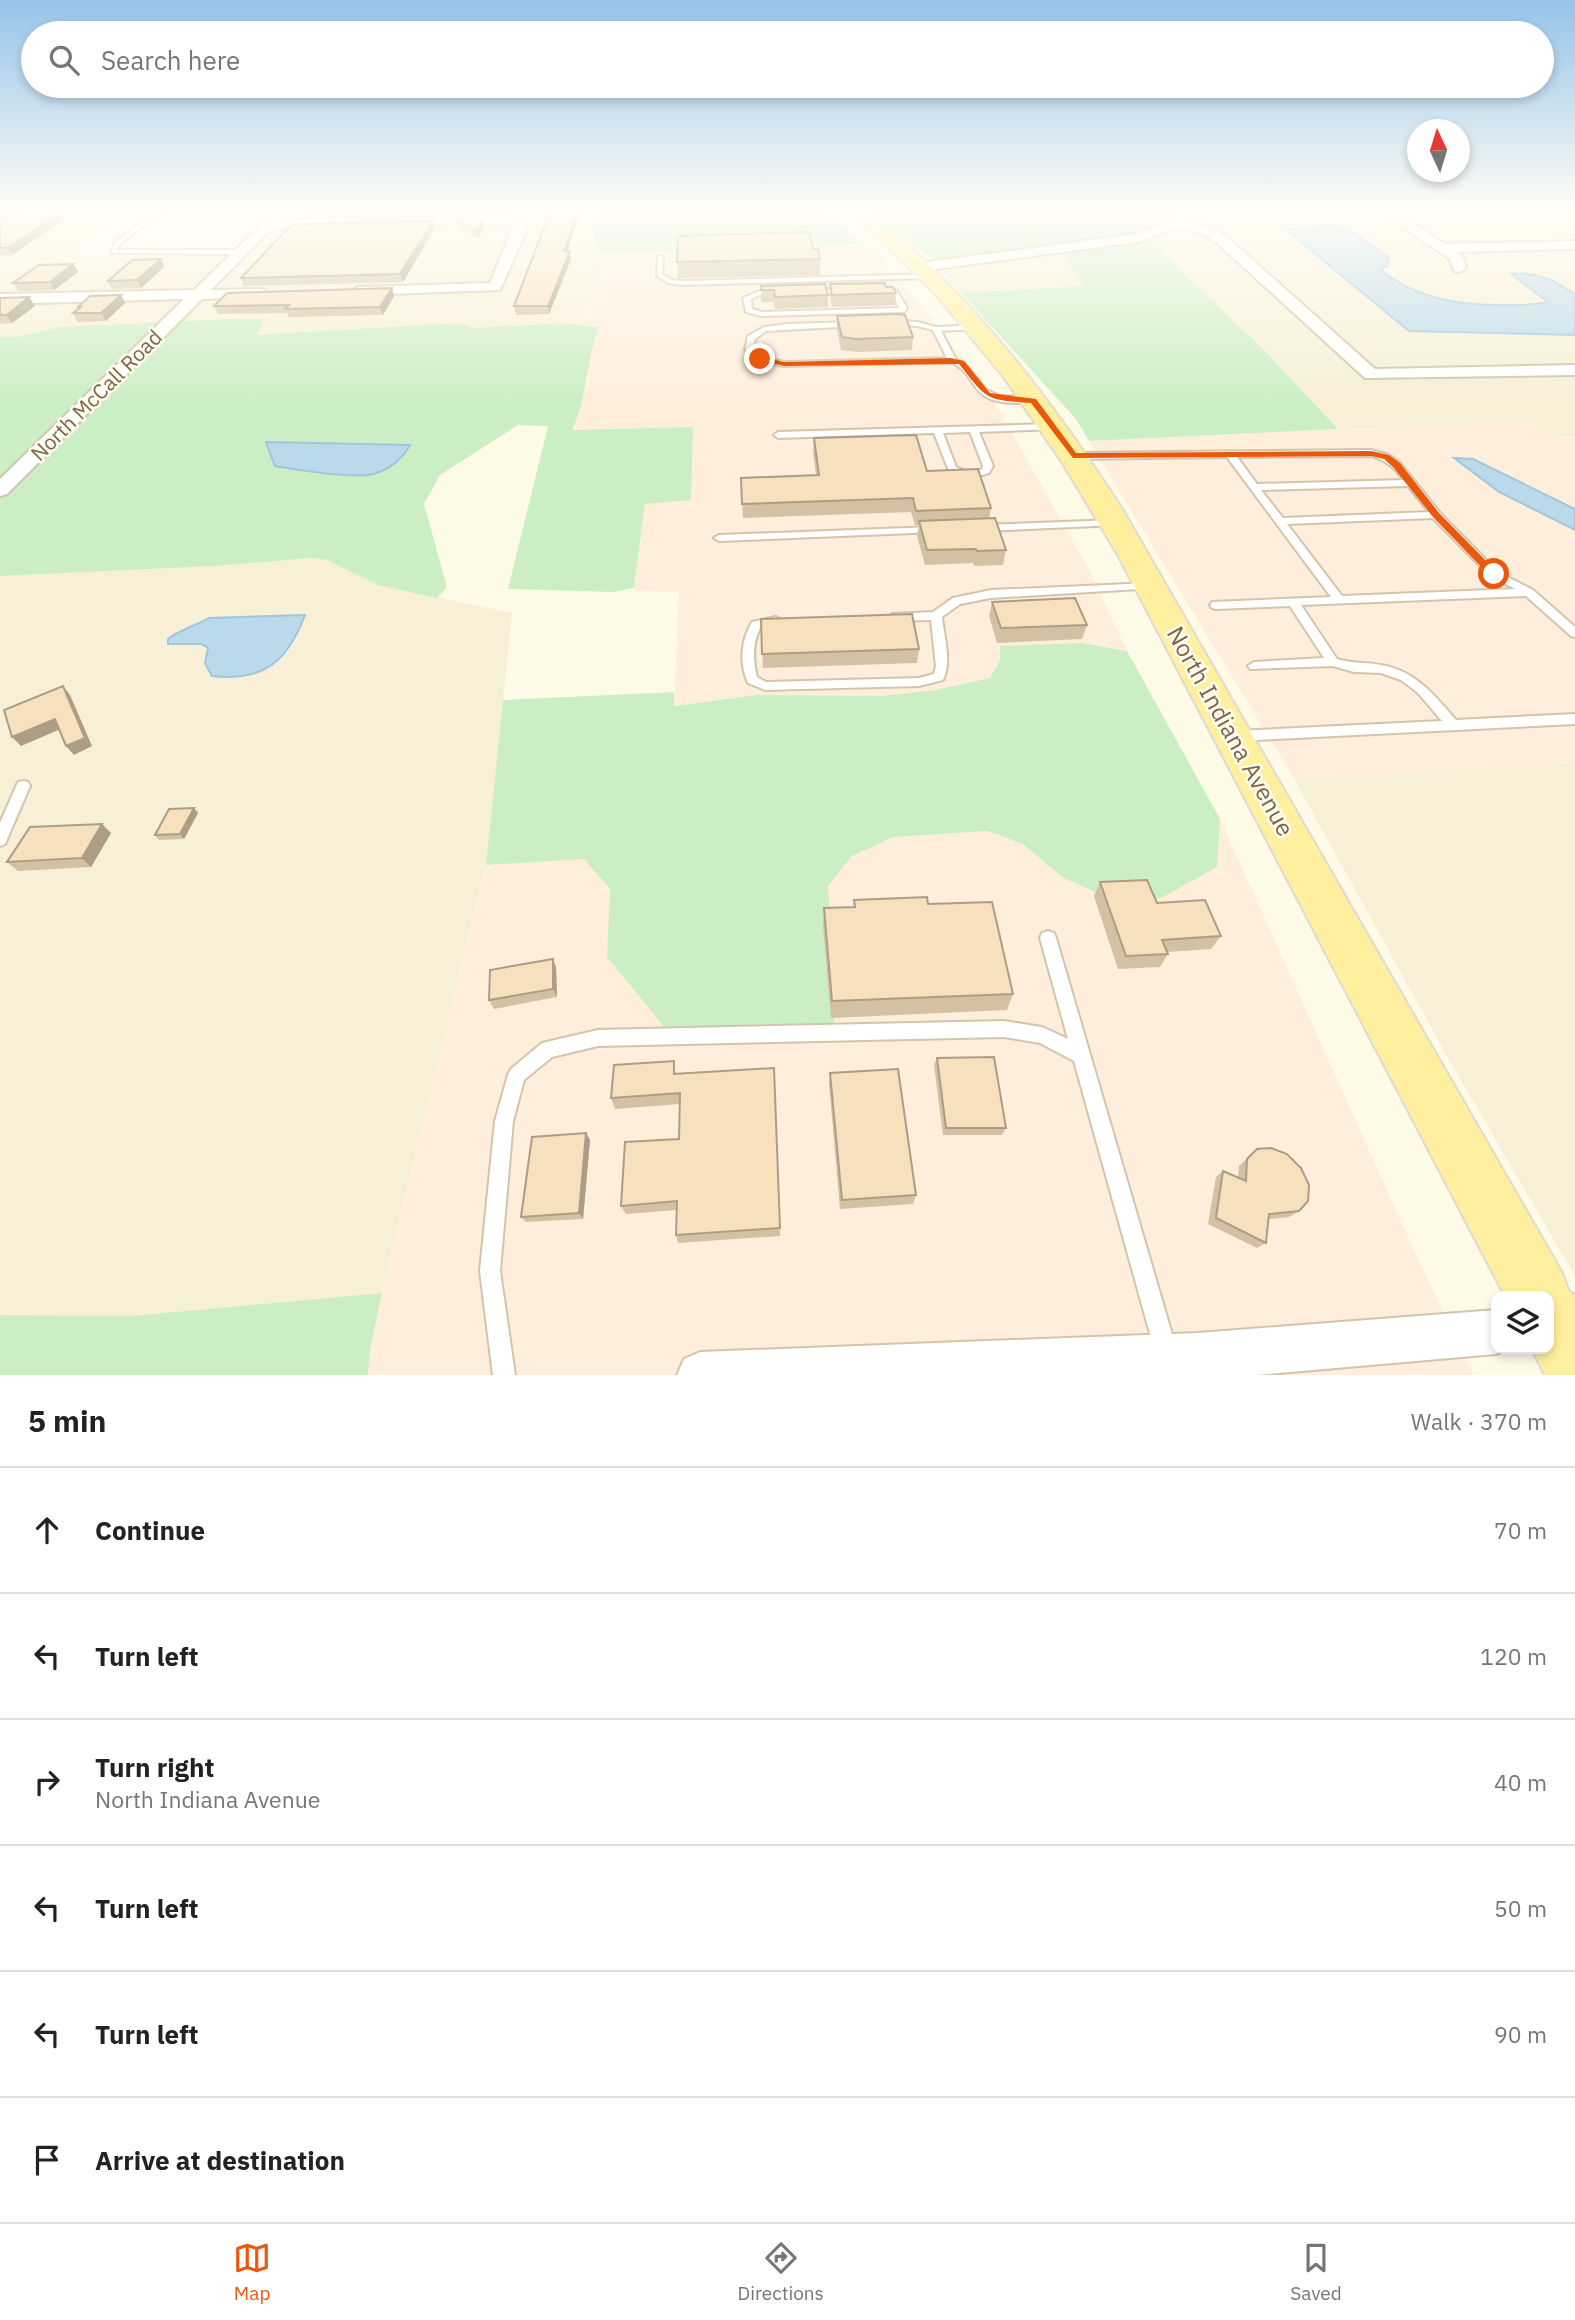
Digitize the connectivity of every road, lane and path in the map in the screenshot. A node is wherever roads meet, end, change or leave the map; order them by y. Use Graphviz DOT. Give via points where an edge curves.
graph roads {
  1 [pos="216,276"];
  2 [pos="500,276"];
  3 [pos="661,276"];
  4 [pos="882,276"];
  5 [pos="930,276"];
  6 [pos="1262,276"];
  7 [pos="852,279"];
  8 [pos="856,290"];
  9 [pos="339,291"];
  10 [pos="272,293"];
  11 [pos="197,295"];
  12 [pos="0,299"];
  13 [pos="867,323"];
  14 [pos="881,323"];
  15 [pos="975,327"];
  16 [pos="936,329"];
  17 [pos="951,360"];
  18 [pos="1575,370"];
  19 [pos="1053,428"];
  20 [pos="973,429"];
  21 [pos="937,430"];
  22 [pos="778,435"];
  23 [pos="1231,456"];
  24 [pos="1411,483"];
  25 [pos="1254,487"];
  26 [pos="0,490"];
  27 [pos="1436,515"];
  28 [pos="1280,521"];
  29 [pos="1116,523"];
  30 [pos="965,528"];
  31 [pos="951,529"];
  32 [pos="719,538"];
  33 [pos="1151,586"];
  34 [pos="1529,592"];
  35 [pos="1339,600"];
  36 [pos="1293,602"];
  37 [pos="1216,605"];
  38 [pos="936,616"];
  39 [pos="881,618"];
  40 [pos="785,621"];
  41 [pos="1575,633"];
  42 [pos="1333,662"];
  43 [pos="1254,666"];
  44 [pos="1575,719"];
  45 [pos="1453,725"];
  46 [pos="1233,736"];
  47 [pos="23,786"];
  48 [pos="0,840"];
  49 [pos="1048,939"];
  50 [pos="1081,1055"];
  51 [pos="1529,1291"];
  52 [pos="1491,1332"];
  53 [pos="1168,1358"];
  54 [pos="504,1375"];
  55 [pos="700,1375"];
  1 -- 11 [label="street, North McCall Road"];
  2 -- 9 [label="street" via="495,287"];
  3 -- 7 [label="lane" via="670,282"];
  4 -- 7 [label="lane"];
  5 -- 15 [label="main road, North Indiana Avenue"];
  6 -- 18 [label="street" via="1371,374"];
  7 -- 8 [label="lane"];
  8 -- 8 [label="lane" via="759,293 747,298 748,310 762,314 903,308 893,290"];
  10 -- 11 [label="street"];
  11 -- 12 [label="street"];
  11 -- 26 [label="street, North McCall Road"];
  13 -- 17 [label="lane" via="764,330 751,338 749,349 760,359 784,364"];
  14 -- 16 [label="lane"];
  15 -- 16 [label="lane"];
  15 -- 19 [label="main road, North Indiana Avenue"];
  16 -- 17 [label="lane"];
  17 -- 19 [label="lane" via="961,363 988,395"];
  19 -- 20 [label="lane"];
  19 -- 23 [label="lane"];
  19 -- 29 [label="main road, North Indiana Avenue"];
  20 -- 21 [label="lane"];
  20 -- 21 [label="lane" via="988,466 979,475 952,469"];
  21 -- 22 [label="lane"];
  23 -- 24 [label="lane" via="1371,453 1386,457"];
  23 -- 25 [label="lane"];
  24 -- 25 [label="lane"];
  24 -- 27 [label="lane"];
  25 -- 28 [label="lane"];
  27 -- 28 [label="lane"];
  27 -- 34 [label="lane" via="1494,574"];
  28 -- 35 [label="lane"];
  29 -- 30 [label="lane"];
  29 -- 33 [label="main road, North Indiana Avenue"];
  31 -- 32 [label="lane"];
  33 -- 38 [label="lane" via="991,594 957,601"];
  33 -- 46 [label="main road, North Indiana Avenue"];
  34 -- 35 [label="lane"];
  34 -- 41 [label="lane"];
  35 -- 36 [label="lane"];
  36 -- 37 [label="lane"];
  36 -- 42 [label="lane"];
  38 -- 39 [label="lane"];
  38 -- 40 [label="lane" via="942,666 939,677 919,682 765,686 752,680 750,634 756,625"];
  42 -- 43 [label="lane"];
  42 -- 45 [label="lane" via="1382,668 1405,677"];
  44 -- 45 [label="lane"];
  45 -- 46 [label="lane"];
  46 -- 51 [label="main road, North Indiana Avenue"];
  47 -- 48 [label="lane"];
  49 -- 50 [label="lane"];
  50 -- 53 [label="lane"];
  50 -- 54 [label="lane" via="1042,1035 1004,1029 598,1038 548,1049 517,1075 504,1121 490,1271"];
  52 -- 53 [label="street" via="1356,1347"];
  53 -- 55 [label="street"];
}
